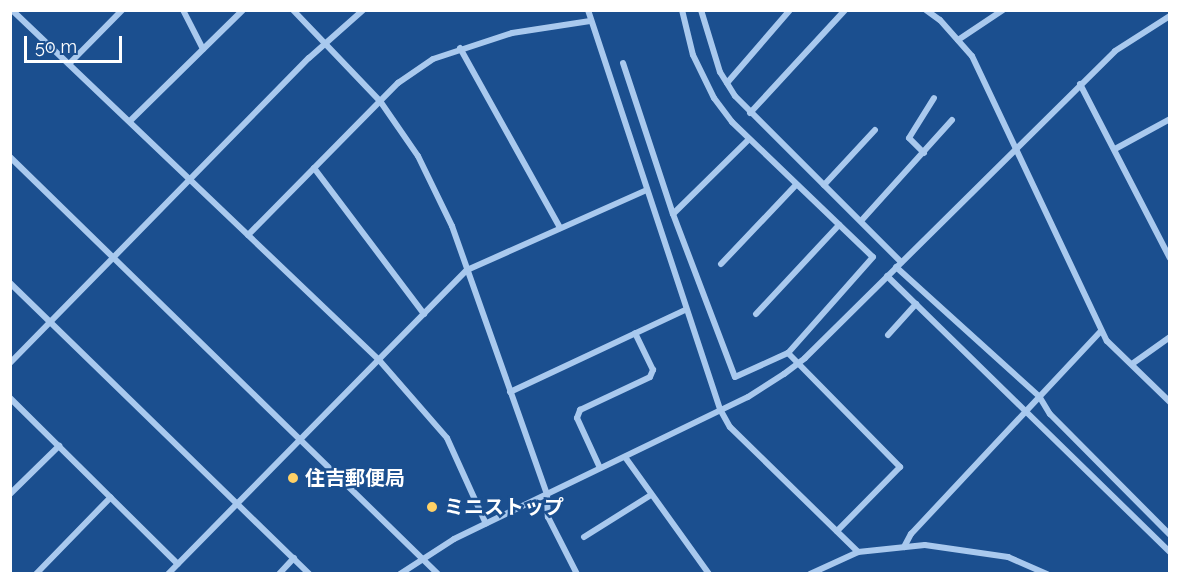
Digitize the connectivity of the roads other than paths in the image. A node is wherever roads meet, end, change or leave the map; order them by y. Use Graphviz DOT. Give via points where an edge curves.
graph roads {
  1 [pos="122,10"];
  2 [pos="183,10"];
  3 [pos="243,10"];
  4 [pos="292,10"];
  5 [pos="363,10"];
  6 [pos="588,10"];
  7 [pos="682,10"];
  8 [pos="701,10"];
  9 [pos="790,10"];
  10 [pos="845,10"];
  11 [pos="926,10"];
  12 [pos="1003,10"];
  13 [pos="12,12"];
  14 [pos="1167,14"];
  15 [pos="590,21"];
  16 [pos="958,40"];
  17 [pos="324,43"];
  18 [pos="460,48"];
  19 [pos="203,49"];
  20 [pos="623,63"];
  21 [pos="69,64"];
  22 [pos="727,83"];
  23 [pos="1080,84"];
  24 [pos="934,98"];
  25 [pos="380,101"];
  26 [pos="750,113"];
  27 [pos="1170,119"];
  28 [pos="952,120"];
  29 [pos="130,122"];
  30 [pos="875,130"];
  31 [pos="748,140"];
  32 [pos="1016,147"];
  33 [pos="1115,149"];
  34 [pos="924,153"];
  35 [pos="10,157"];
  36 [pos="314,168"];
  37 [pos="191,178"];
  38 [pos="796,185"];
  39 [pos="824,185"];
  40 [pos="647,190"];
  41 [pos="673,214"];
  42 [pos="861,220"];
  43 [pos="839,225"];
  44 [pos="560,228"];
  45 [pos="248,235"];
  46 [pos="1170,258"];
  47 [pos="113,259"];
  48 [pos="901,262"];
  49 [pos="721,264"];
  50 [pos="896,267"];
  51 [pos="467,270"];
  52 [pos="887,276"];
  53 [pos="10,283"];
  54 [pos="916,304"];
  55 [pos="685,310"];
  56 [pos="424,314"];
  57 [pos="756,314"];
  58 [pos="51,322"];
  59 [pos="1101,332"];
  60 [pos="635,333"];
  61 [pos="888,335"];
  62 [pos="1170,337"];
  63 [pos="788,353"];
  64 [pos="379,360"];
  65 [pos="10,363"];
  66 [pos="797,364"];
  67 [pos="1132,364"];
  68 [pos="510,392"];
  69 [pos="1039,396"];
  70 [pos="10,398"];
  71 [pos="1170,402"];
  72 [pos="721,411"];
  73 [pos="1025,411"];
  74 [pos="299,442"];
  75 [pos="59,446"];
  76 [pos="625,457"];
  77 [pos="600,468"];
  78 [pos="10,494"];
  79 [pos="547,494"];
  80 [pos="651,495"];
  81 [pos="111,497"];
  82 [pos="236,505"];
  83 [pos="486,524"];
  84 [pos="837,531"];
  85 [pos="1170,535"];
  86 [pos="584,537"];
  87 [pos="904,547"];
  88 [pos="858,552"];
  89 [pos="1170,552"];
  90 [pos="294,558"];
  91 [pos="423,558"];
  92 [pos="177,564"];
  93 [pos="36,573"];
  94 [pos="168,573"];
  95 [pos="279,573"];
  96 [pos="309,573"];
  97 [pos="400,573"];
  98 [pos="438,573"];
  99 [pos="577,573"];
  100 [pos="709,573"];
  101 [pos="810,573"];
  102 [pos="1047,573"];
  1 -- 21 [label="street"];
  2 -- 19 [label="street"];
  3 -- 19 [label="street"];
  4 -- 17 [label="street"];
  5 -- 17 [label="street"];
  6 -- 15 [label="street"];
  7 -- 31 [label="street" via="693,55 714,98"];
  8 -- 22 [label="street"];
  9 -- 22 [label="street"];
  10 -- 26 [label="street"];
  11 -- 16 [label="street"];
  12 -- 16 [label="street"];
  13 -- 21 [label="street"];
  14 -- 23 [label="street" via="1114,51"];
  15 -- 18 [label="street" via="512,33"];
  15 -- 40 [label="street"];
  16 -- 32 [label="street" via="987,84"];
  17 -- 25 [label="street"];
  17 -- 37 [label="street"];
  18 -- 25 [label="street" via="433,59"];
  18 -- 44 [label="street"];
  19 -- 29 [label="street"];
  20 -- 41 [label="street"];
  21 -- 29 [label="street"];
  22 -- 26 [label="street"];
  23 -- 32 [label="street"];
  23 -- 33 [label="street"];
  24 -- 34 [label="street" via="909,138"];
  25 -- 36 [label="street"];
  25 -- 51 [label="street" via="418,156 452,226"];
  26 -- 39 [label="street"];
  27 -- 33 [label="street"];
  28 -- 34 [label="street"];
  29 -- 37 [label="street"];
  30 -- 39 [label="street"];
  31 -- 38 [label="street"];
  31 -- 41 [label="street"];
  32 -- 48 [label="street"];
  32 -- 59 [label="street"];
  33 -- 46 [label="street"];
  34 -- 42 [label="street"];
  35 -- 47 [label="street"];
  36 -- 45 [label="street"];
  36 -- 56 [label="street"];
  37 -- 45 [label="street"];
  37 -- 47 [label="street"];
  38 -- 43 [label="street"];
  38 -- 49 [label="street"];
  39 -- 42 [label="street"];
  40 -- 44 [label="street"];
  40 -- 55 [label="street"];
  41 -- 63 [label="street" via="735,377"];
  42 -- 48 [label="street"];
  43 -- 57 [label="street"];
  43 -- 63 [label="street" via="873,257"];
  44 -- 51 [label="street"];
  45 -- 64 [label="street"];
  47 -- 58 [label="street"];
  47 -- 74 [label="street"];
  48 -- 50 [label="street"];
  50 -- 52 [label="street"];
  50 -- 69 [label="street"];
  51 -- 56 [label="street"];
  51 -- 68 [label="street"];
  52 -- 54 [label="street"];
  52 -- 66 [label="street"];
  53 -- 58 [label="street"];
  54 -- 61 [label="street"];
  54 -- 73 [label="street"];
  55 -- 60 [label="street"];
  55 -- 72 [label="street"];
  56 -- 64 [label="street"];
  58 -- 65 [label="street"];
  58 -- 82 [label="street"];
  59 -- 67 [label="street"];
  59 -- 69 [label="street"];
  60 -- 68 [label="street"];
  60 -- 77 [label="street" via="653,370 650,377 580,410 577,418"];
  62 -- 67 [label="street"];
  63 -- 66 [label="street"];
  64 -- 74 [label="street"];
  64 -- 83 [label="street" via="447,438"];
  66 -- 72 [label="street"];
  66 -- 84 [label="street" via="900,467"];
  67 -- 71 [label="street"];
  68 -- 79 [label="street"];
  69 -- 73 [label="street"];
  69 -- 85 [label="street" via="1050,414"];
  70 -- 75 [label="street"];
  72 -- 76 [label="street"];
  72 -- 84 [label="street" via="730,427"];
  73 -- 87 [label="street" via="911,534"];
  73 -- 89 [label="street"];
  74 -- 82 [label="street"];
  74 -- 91 [label="street"];
  75 -- 78 [label="street"];
  75 -- 81 [label="street"];
  76 -- 77 [label="street"];
  76 -- 80 [label="street"];
  77 -- 79 [label="street"];
  79 -- 83 [label="street"];
  79 -- 99 [label="street" via="548,517"];
  80 -- 86 [label="street"];
  80 -- 100 [label="street"];
  81 -- 92 [label="street"];
  81 -- 93 [label="street"];
  82 -- 90 [label="street"];
  82 -- 92 [label="street"];
  83 -- 91 [label="street"];
  84 -- 88 [label="street"];
  87 -- 88 [label="street"];
  87 -- 102 [label="street" via="978,550"];
  88 -- 101 [label="street"];
  90 -- 95 [label="street"];
  90 -- 96 [label="street"];
  91 -- 97 [label="street"];
  91 -- 98 [label="street"];
  92 -- 94 [label="street"];
}
